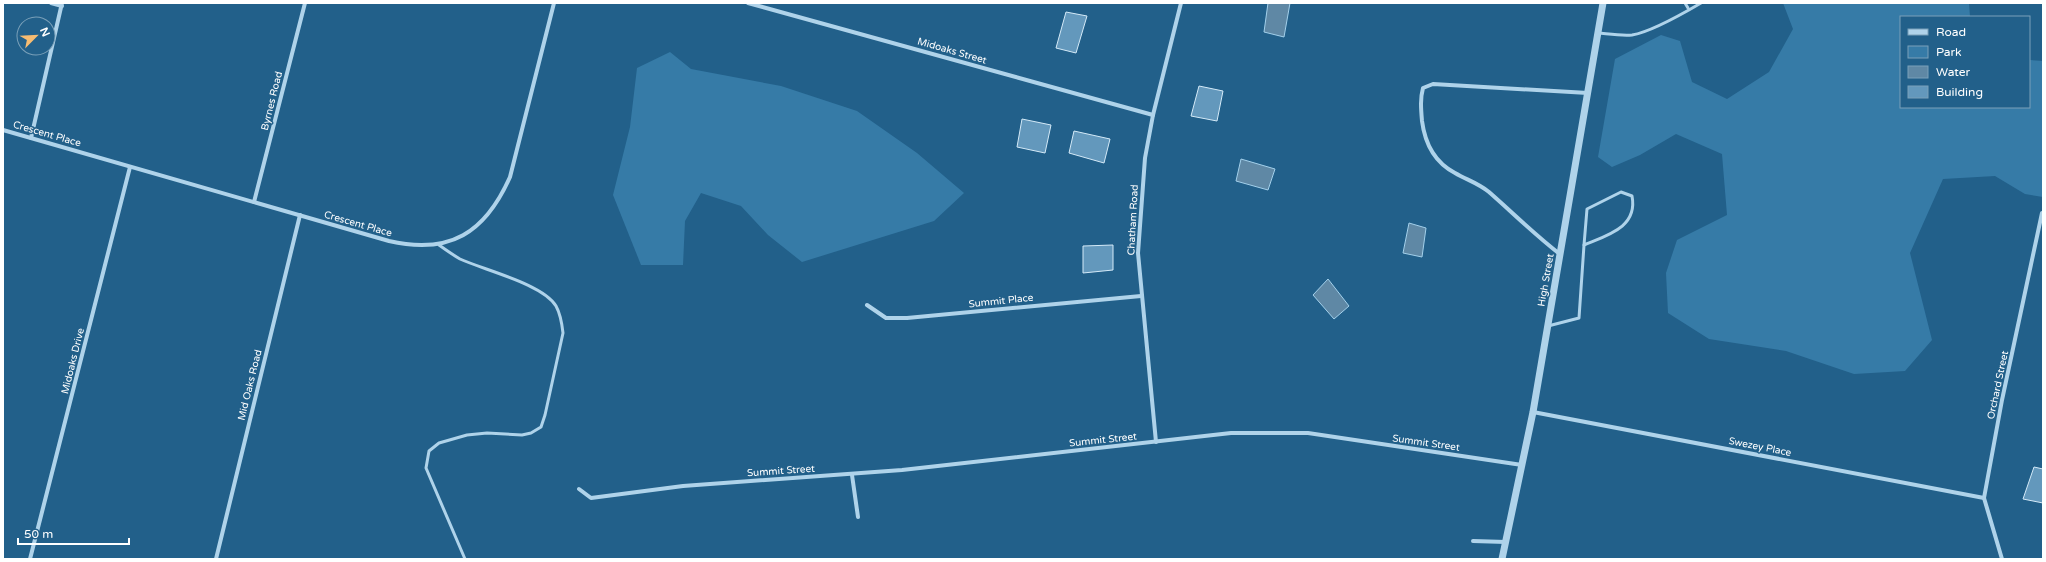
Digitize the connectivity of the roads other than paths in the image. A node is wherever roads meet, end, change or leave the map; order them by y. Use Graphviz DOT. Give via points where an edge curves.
graph roads {
  1 [pos="51,3"];
  2 [pos="305,3"];
  3 [pos="554,3"];
  4 [pos="748,3"];
  5 [pos="1181,3"];
  6 [pos="1603,3"];
  7 [pos="1685,3"];
  8 [pos="1700,3"];
  9 [pos="62,4"];
  10 [pos="1688,8"];
  11 [pos="1598,33"];
  12 [pos="1589,93"];
  13 [pos="1153,115"];
  14 [pos="3,130"];
  15 [pos="31,138"];
  16 [pos="130,167"];
  17 [pos="254,202"];
  18 [pos="2042,213"];
  19 [pos="300,215"];
  20 [pos="439,245"];
  21 [pos="1584,245"];
  22 [pos="1561,255"];
  23 [pos="1141,296"];
  24 [pos="867,305"];
  25 [pos="1548,326"];
  26 [pos="1533,412"];
  27 [pos="1156,442"];
  28 [pos="1522,465"];
  29 [pos="852,474"];
  30 [pos="579,489"];
  31 [pos="1984,498"];
  32 [pos="858,517"];
  33 [pos="1473,541"];
  34 [pos="1506,542"];
  35 [pos="30,559"];
  36 [pos="216,559"];
  37 [pos="465,559"];
  38 [pos="1502,559"];
  39 [pos="2002,559"];
  1 -- 9 [label="street"];
  2 -- 17 [label="street, Byrnes Road"];
  3 -- 20 [label="street, Crescent Place" via="510,177 502,196 478,225 460,237"];
  4 -- 13 [label="street, Midoaks Street"];
  5 -- 13 [label="street, Chatham Road"];
  6 -- 11 [label="street, High Street"];
  7 -- 10 [label="lane"];
  8 -- 10 [label="lane"];
  9 -- 15 [label="street"];
  10 -- 11 [label="lane" via="1644,32 1632,35"];
  11 -- 12 [label="street, High Street"];
  12 -- 22 [label="street, High Street"];
  12 -- 22 [label="street" via="1433,84 1424,88 1420,96 1423,131 1433,156 1455,173 1474,181"];
  13 -- 23 [label="street, Chatham Road" via="1145,158 1138,245"];
  14 -- 15 [label="street, Crescent Place"];
  15 -- 16 [label="street, Crescent Place"];
  16 -- 17 [label="street, Crescent Place"];
  16 -- 35 [label="street, Midoaks Drive"];
  17 -- 19 [label="street, Crescent Place"];
  18 -- 31 [label="street, Orchard Street"];
  19 -- 20 [label="street, Crescent Place" via="412,246"];
  19 -- 36 [label="street, Mid Oaks Road"];
  20 -- 37 [label="lane" via="458,258 545,295 556,305 563,333 541,426 532,433 522,435 467,435 439,443 429,451 426,468"];
  21 -- 21 [label="lane" via="1587,209 1621,192 1632,196 1634,208 1623,227"];
  21 -- 25 [label="lane" via="1579,318"];
  22 -- 25 [label="street, High Street"];
  23 -- 24 [label="street, Summit Place" via="907,318 886,318"];
  23 -- 27 [label="street, Chatham Road"];
  25 -- 26 [label="street, High Street"];
  26 -- 28 [label="street, High Street"];
  26 -- 31 [label="street, Swezey Place"];
  27 -- 28 [label="street, Summit Street" via="1231,433 1308,433"];
  27 -- 29 [label="street, Summit Street"];
  28 -- 34 [label="street, High Street"];
  29 -- 30 [label="street, Summit Street" via="683,486 591,498"];
  29 -- 32 [label="street"];
  31 -- 39 [label="street, Orchard Street"];
  33 -- 34 [label="street"];
  34 -- 38 [label="street, High Street"];
}
